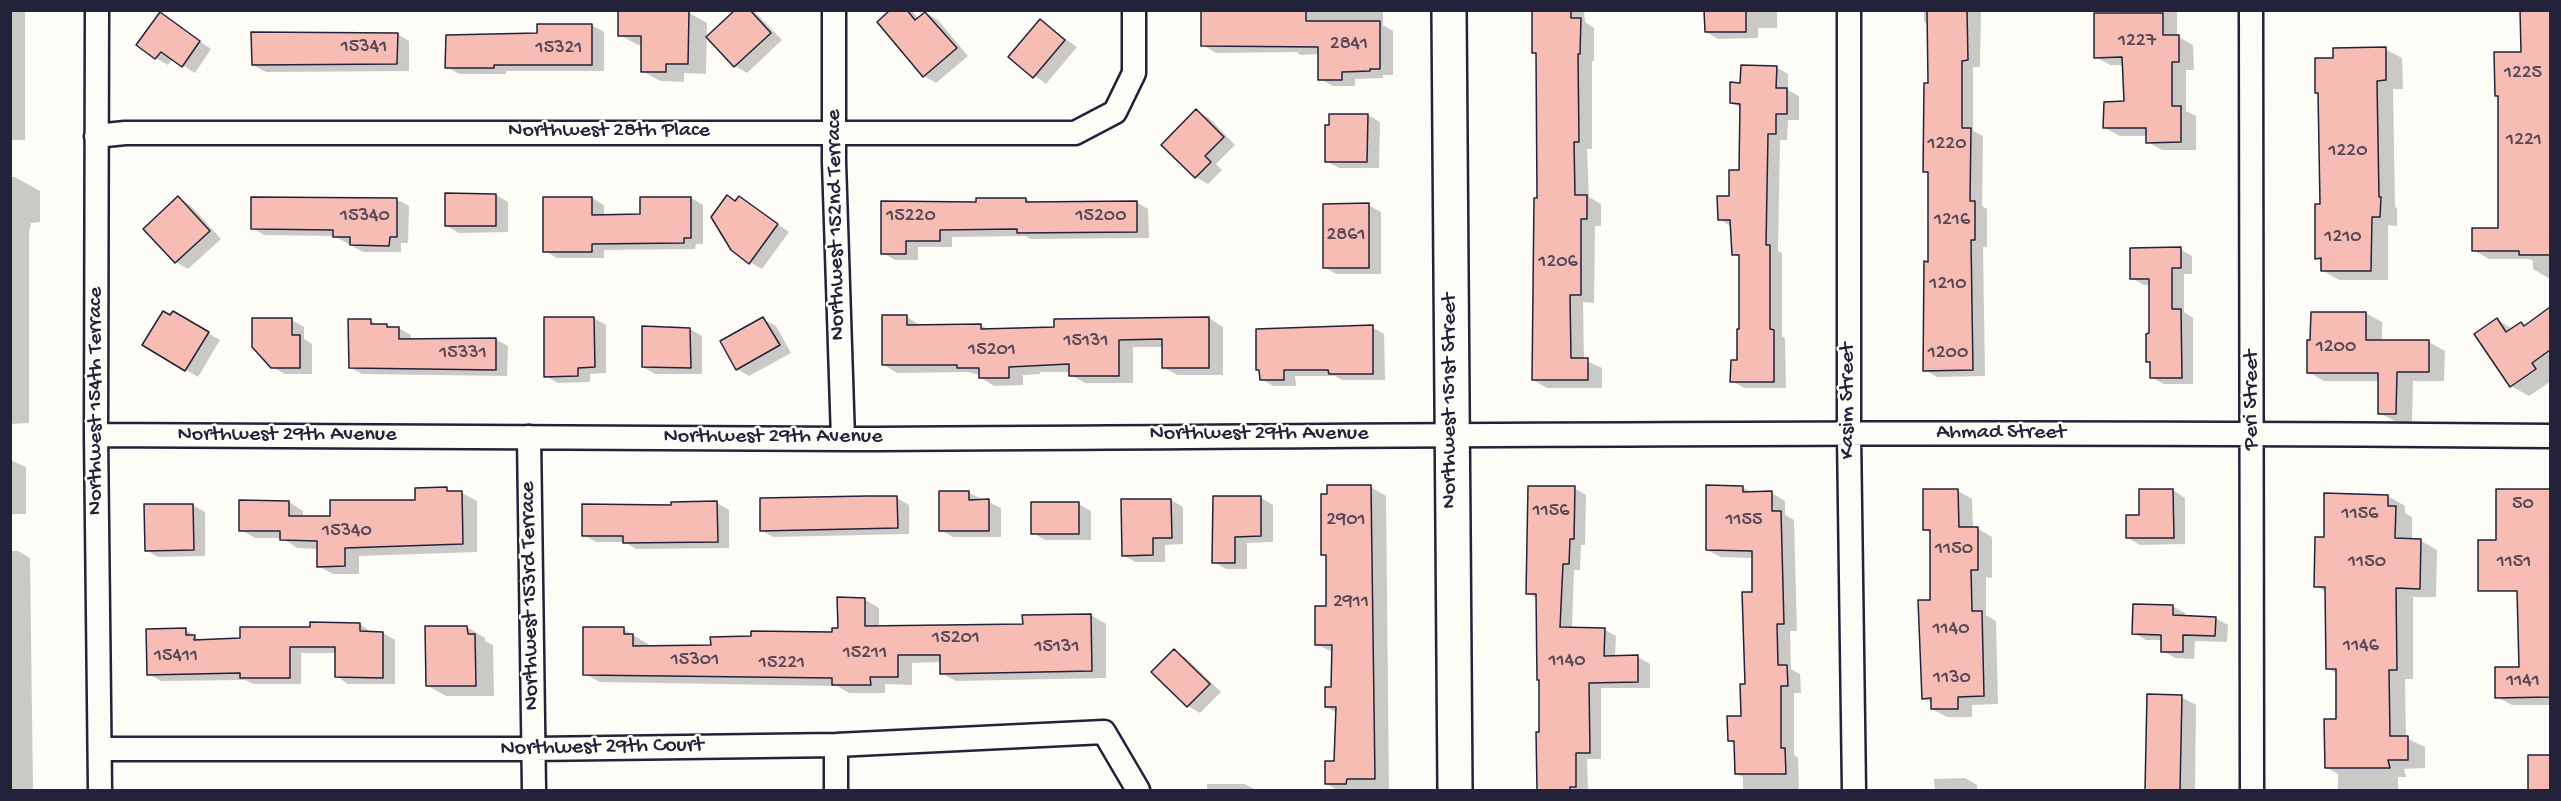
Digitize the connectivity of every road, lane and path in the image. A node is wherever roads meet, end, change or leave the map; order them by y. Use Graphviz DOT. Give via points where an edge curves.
graph roads {
  1 [pos="97,10"];
  2 [pos="834,10"];
  3 [pos="1134,10"];
  4 [pos="1449,10"];
  5 [pos="1849,10"];
  6 [pos="2251,10"];
  7 [pos="834,132"];
  8 [pos="96,136"];
  9 [pos="2253,433"];
  10 [pos="1451,434"];
  11 [pos="96,435"];
  12 [pos="1849,435"];
  13 [pos="2550,436"];
  14 [pos="529,437"];
  15 [pos="843,439"];
  16 [pos="836,745"];
  17 [pos="100,749"];
  18 [pos="534,749"];
  19 [pos="100,790"];
  20 [pos="534,790"];
  21 [pos="836,790"];
  22 [pos="1138,790"];
  23 [pos="1455,790"];
  24 [pos="1854,790"];
  25 [pos="2252,790"];
  1 -- 8 [label="street, Northwest 154th Terrace"];
  2 -- 7 [label="street, Northwest 152nd Terrace"];
  3 -- 7 [label="street, Northwest 28th Place" via="1134,74 1115,111 1076,133"];
  4 -- 10 [label="street, Northwest 151st Street"];
  5 -- 12 [label="street, Kasim Street"];
  6 -- 9 [label="street, Peri Street"];
  7 -- 8 [label="street, Northwest 28th Place"];
  7 -- 15 [label="street, Northwest 152nd Terrace"];
  8 -- 11 [label="street, Northwest 154th Terrace"];
  9 -- 12 [label="street, Ahmad Street"];
  9 -- 13 [label="street, Ahmad Street"];
  9 -- 25 [label="street, Peri Street"];
  10 -- 12 [label="street, Ahmad Street"];
  10 -- 15 [label="street, Northwest 29th Avenue"];
  10 -- 23 [label="street, Northwest 151st Street"];
  11 -- 14 [label="street, Northwest 29th Avenue"];
  11 -- 17 [label="street, Northwest 154th Terrace"];
  12 -- 24 [label="street, Kasim Street"];
  14 -- 15 [label="street, Northwest 29th Avenue"];
  14 -- 18 [label="street, Northwest 153rd Terrace"];
  16 -- 18 [label="street, Northwest 29th Court"];
  16 -- 21 [label="street"];
  16 -- 22 [label="street, Northwest 29th Court" via="1104,732"];
  17 -- 18 [label="street, Northwest 29th Court"];
  17 -- 19 [label="street, Northwest 154th Terrace"];
  18 -- 20 [label="street, Northwest 153rd Terrace"];
}
